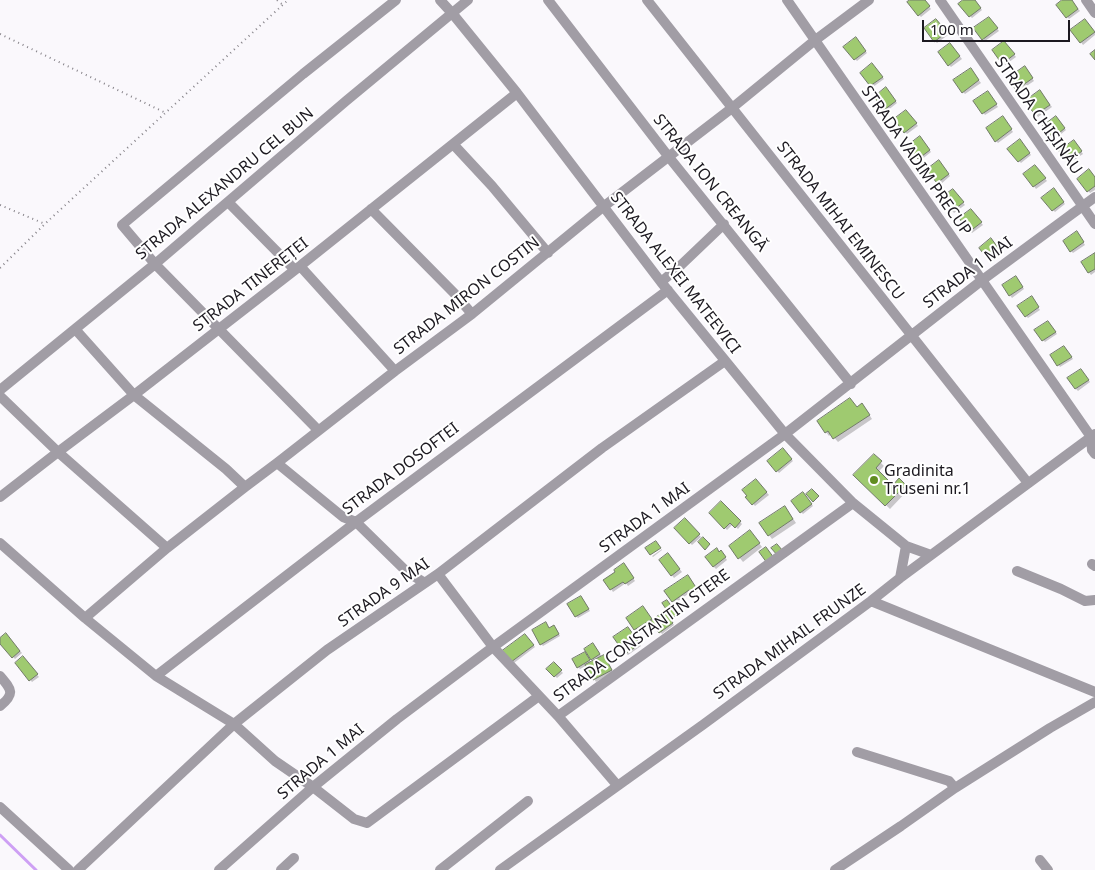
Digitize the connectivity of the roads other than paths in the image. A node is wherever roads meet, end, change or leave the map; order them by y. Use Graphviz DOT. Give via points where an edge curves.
graph roads {
  1 [pos="396,0"];
  2 [pos="440,0"];
  3 [pos="468,0"];
  4 [pos="548,0"];
  5 [pos="647,0"];
  6 [pos="787,0"];
  7 [pos="869,0"];
  8 [pos="940,0"];
  9 [pos="1086,0"];
  10 [pos="452,13"];
  11 [pos="1095,13"];
  12 [pos="814,41"];
  13 [pos="516,93"];
  14 [pos="732,108"];
  15 [pos="453,144"];
  16 [pos="668,156"];
  17 [pos="1095,197"];
  18 [pos="228,202"];
  19 [pos="1082,206"];
  20 [pos="603,207"];
  21 [pos="371,209"];
  22 [pos="724,224"];
  23 [pos="1095,224"];
  24 [pos="548,253"];
  25 [pos="155,264"];
  26 [pos="297,268"];
  27 [pos="981,281"];
  28 [pos="664,286"];
  29 [pos="472,314"];
  30 [pos="75,329"];
  31 [pos="219,329"];
  32 [pos="911,335"];
  33 [pos="725,361"];
  34 [pos="395,371"];
  35 [pos="851,384"];
  36 [pos="0,390"];
  37 [pos="134,395"];
  38 [pos="0,396"];
  39 [pos="318,430"];
  40 [pos="785,434"];
  41 [pos="1094,437"];
  42 [pos="58,452"];
  43 [pos="1095,454"];
  44 [pos="277,463"];
  45 [pos="1028,483"];
  46 [pos="245,487"];
  47 [pos="0,497"];
  48 [pos="854,503"];
  49 [pos="356,522"];
  50 [pos="0,542"];
  51 [pos="906,546"];
  52 [pos="167,548"];
  53 [pos="931,555"];
  54 [pos="1017,571"];
  55 [pos="438,574"];
  56 [pos="900,578"];
  57 [pos="425,583"];
  58 [pos="1095,600"];
  59 [pos="871,601"];
  60 [pos="84,618"];
  61 [pos="493,647"];
  62 [pos="0,676"];
  63 [pos="156,676"];
  64 [pos="1095,692"];
  65 [pos="539,696"];
  66 [pos="1095,702"];
  67 [pos="0,706"];
  68 [pos="558,716"];
  69 [pos="234,724"];
  70 [pos="857,752"];
  71 [pos="617,785"];
  72 [pos="313,787"];
  73 [pos="955,788"];
  74 [pos="528,801"];
  75 [pos="0,807"];
  76 [pos="294,858"];
  77 [pos="1040,860"];
  78 [pos="69,870"];
  79 [pos="78,870"];
  80 [pos="219,870"];
  81 [pos="281,870"];
  82 [pos="440,870"];
  83 [pos="500,870"];
  84 [pos="835,870"];
  85 [pos="1048,870"];
  1 -- 25 [label="street, STRADA ALEXANDRU CEL BUN" via="122,224"];
  2 -- 10 [label="street, STRADA ALEXEI MATEEVICI"];
  3 -- 10 [label="street, STRADA ALEXANDRU CEL BUN"];
  4 -- 16 [label="street, STRADA ION CREANGĂ"];
  5 -- 14 [label="street, STRADA MIHAI EMINESCU"];
  6 -- 12 [label="street, STRADA VADIM PRECUP"];
  7 -- 12 [label="street, STRADA MIRON COSTIN"];
  8 -- 19 [label="street, STRADA CHIȘINĂU"];
  9 -- 11 [label="street"];
  10 -- 13 [label="street, STRADA ALEXEI MATEEVICI"];
  10 -- 18 [label="street, STRADA ALEXANDRU CEL BUN"];
  12 -- 14 [label="street, STRADA MIRON COSTIN"];
  12 -- 27 [label="street, STRADA VADIM PRECUP"];
  13 -- 15 [label="street, STRADA TINEREȚEI"];
  13 -- 20 [label="street, STRADA ALEXEI MATEEVICI"];
  14 -- 16 [label="street, STRADA MIRON COSTIN"];
  14 -- 32 [label="street, STRADA MIHAI EMINESCU"];
  15 -- 21 [label="street, STRADA TINEREȚEI"];
  15 -- 24 [label="street"];
  16 -- 20 [label="street, STRADA MIRON COSTIN"];
  16 -- 22 [label="street, STRADA ION CREANGĂ"];
  17 -- 19 [label="street, STRADA 1 MAI"];
  18 -- 25 [label="street, STRADA ALEXANDRU CEL BUN"];
  18 -- 26 [label="street"];
  19 -- 23 [label="street, STRADA CHIȘINĂU"];
  19 -- 27 [label="street, STRADA 1 MAI"];
  20 -- 24 [label="street, STRADA MIRON COSTIN"];
  20 -- 28 [label="street, STRADA ALEXEI MATEEVICI"];
  21 -- 26 [label="street, STRADA TINEREȚEI"];
  21 -- 29 [label="street"];
  22 -- 28 [label="street, STRADA DOSOFTEI"];
  22 -- 35 [label="street, STRADA ION CREANGĂ"];
  24 -- 29 [label="street, STRADA MIRON COSTIN"];
  25 -- 30 [label="street, STRADA ALEXANDRU CEL BUN"];
  25 -- 31 [label="street"];
  26 -- 31 [label="street, STRADA TINEREȚEI"];
  26 -- 34 [label="street"];
  27 -- 32 [label="street, STRADA 1 MAI"];
  27 -- 41 [label="street, STRADA VADIM PRECUP"];
  28 -- 33 [label="street, STRADA ALEXEI MATEEVICI"];
  28 -- 49 [label="street, STRADA DOSOFTEI"];
  29 -- 34 [label="street, STRADA MIRON COSTIN"];
  30 -- 36 [label="street, STRADA ALEXANDRU CEL BUN"];
  30 -- 37 [label="street"];
  31 -- 37 [label="street, STRADA TINEREȚEI"];
  31 -- 39 [label="street"];
  32 -- 35 [label="street, STRADA 1 MAI"];
  32 -- 45 [label="street, STRADA MIHAI EMINESCU"];
  33 -- 40 [label="street, STRADA ALEXEI MATEEVICI"];
  33 -- 55 [label="street, STRADA 9 MAI" via="602,448"];
  34 -- 39 [label="street, STRADA MIRON COSTIN"];
  35 -- 40 [label="street, STRADA 1 MAI"];
  37 -- 42 [label="street, STRADA TINEREȚEI"];
  37 -- 46 [label="street"];
  38 -- 42 [label="street"];
  39 -- 44 [label="street, STRADA MIRON COSTIN"];
  40 -- 48 [label="street, STRADA ALEXEI MATEEVICI"];
  40 -- 61 [label="street, STRADA 1 MAI"];
  41 -- 43 [label="street, STRADA VADIM PRECUP" via="1092,450"];
  41 -- 45 [label="street, STRADA MIHAIL FRUNZE"];
  42 -- 47 [label="street, STRADA TINEREȚEI"];
  42 -- 52 [label="street"];
  44 -- 46 [label="street, STRADA MIRON COSTIN"];
  44 -- 49 [label="street" via="343,517"];
  45 -- 53 [label="street, STRADA MIHAIL FRUNZE"];
  46 -- 52 [label="street, STRADA MIRON COSTIN"];
  48 -- 51 [label="street, STRADA ALEXEI MATEEVICI"];
  48 -- 68 [label="street, STRADA CONSTANTIN STERE"];
  49 -- 57 [label="street" via="407,572"];
  49 -- 63 [label="street, STRADA DOSOFTEI"];
  50 -- 60 [label="street, STRADA CONSTANTIN STERE"];
  51 -- 53 [label="street, STRADA ALEXEI MATEEVICI"];
  51 -- 56 [label="street"];
  52 -- 60 [label="street, STRADA MIRON COSTIN"];
  53 -- 56 [label="street, STRADA MIHAIL FRUNZE"];
  54 -- 58 [label="street" via="1085,601"];
  55 -- 57 [label="street, STRADA 9 MAI"];
  55 -- 61 [label="street"];
  56 -- 59 [label="street, STRADA MIHAIL FRUNZE"];
  57 -- 69 [label="street, STRADA 9 MAI" via="327,650"];
  59 -- 64 [label="street"];
  59 -- 71 [label="street, STRADA MIHAIL FRUNZE"];
  60 -- 63 [label="street, STRADA CONSTANTIN STERE"];
  61 -- 65 [label="street"];
  61 -- 72 [label="street, STRADA 1 MAI"];
  62 -- 67 [label="street" via="11,694"];
  63 -- 69 [label="street, STRADA CONSTANTIN STERE"];
  65 -- 68 [label="street, STRADA CONSTANTIN STERE"];
  65 -- 72 [label="street, STRADA CONSTANTIN STERE" via="367,823 354,819"];
  66 -- 73 [label="street"];
  68 -- 71 [label="street"];
  69 -- 72 [label="street, STRADA CONSTANTIN STERE" via="275,762"];
  69 -- 79 [label="street, STRADA 9 MAI"];
  70 -- 73 [label="street" via="949,781"];
  71 -- 83 [label="street, STRADA MIHAIL FRUNZE"];
  72 -- 80 [label="street, STRADA 1 MAI"];
  73 -- 84 [label="street"];
  74 -- 82 [label="street"];
  75 -- 78 [label="street"];
  76 -- 81 [label="street"];
  77 -- 85 [label="street"];
}
